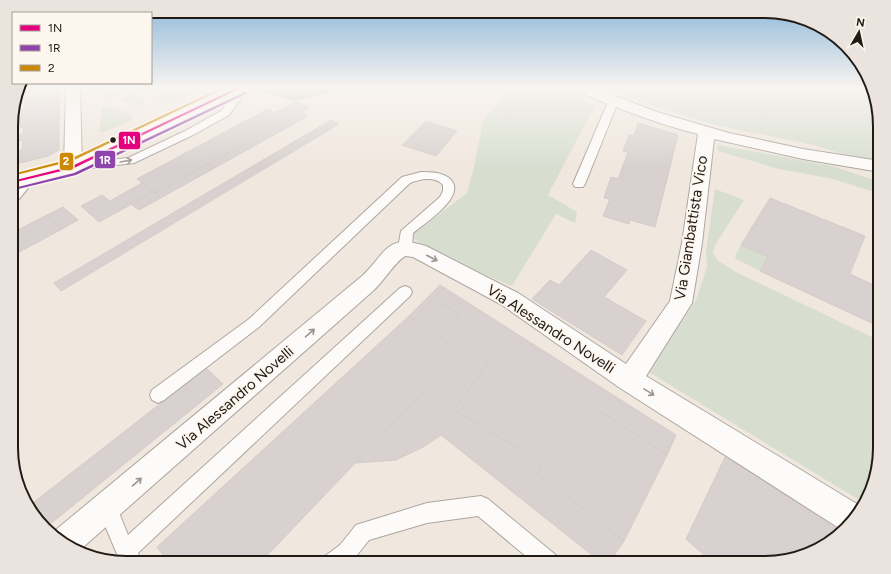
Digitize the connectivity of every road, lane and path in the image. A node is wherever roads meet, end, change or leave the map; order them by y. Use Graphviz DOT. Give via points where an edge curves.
graph roads {
  1 [pos="73,114"];
  2 [pos="187,114"];
  3 [pos="607,114"];
  4 [pos="648,114"];
  5 [pos="706,133"];
  6 [pos="829,159"];
  7 [pos="873,166"];
  8 [pos="73,167"];
  9 [pos="873,173"];
  10 [pos="579,184"];
  11 [pos="18,185"];
  12 [pos="405,248"];
  13 [pos="405,292"];
  14 [pos="629,380"];
  15 [pos="158,395"];
  16 [pos="107,507"];
  17 [pos="848,516"];
  18 [pos="68,539"];
  19 [pos="129,556"];
  20 [pos="130,556"];
  21 [pos="342,556"];
  22 [pos="542,556"];
  1 -- 8 [label="street"];
  8 -- 2 [label="street, one-way"];
  3 -- 10 [label="lane"];
  4 -- 5 [label="street, Via Giambattista Vico"];
  5 -- 6 [label="street, Via Giambattista Vico"];
  5 -- 14 [label="street, Via Giambattista Vico" via="692,243 681,303"];
  6 -- 7 [label="street, Via Giambattista Vico"];
  6 -- 9 [label="street, Via Giambattista Vico"];
  8 -- 11 [label="street"];
  12 -- 14 [label="street, Via Alessandro Novelli, one-way" via="419,251 510,298"];
  12 -- 15 [label="lane" via="407,231 449,194 448,183 443,179 427,174 412,176 406,180 254,323"];
  16 -- 12 [label="street, Via Alessandro Novelli, one-way" via="364,286 394,252"];
  13 -- 20 [label="lane"];
  14 -- 17 [label="street, Via Alessandro Novelli, one-way"];
  16 -- 18 [label="street, Via Alessandro Novelli"];
  16 -- 19 [label="lane"];
  21 -- 22 [label="lane" via="363,532 427,513 481,506"];
}
